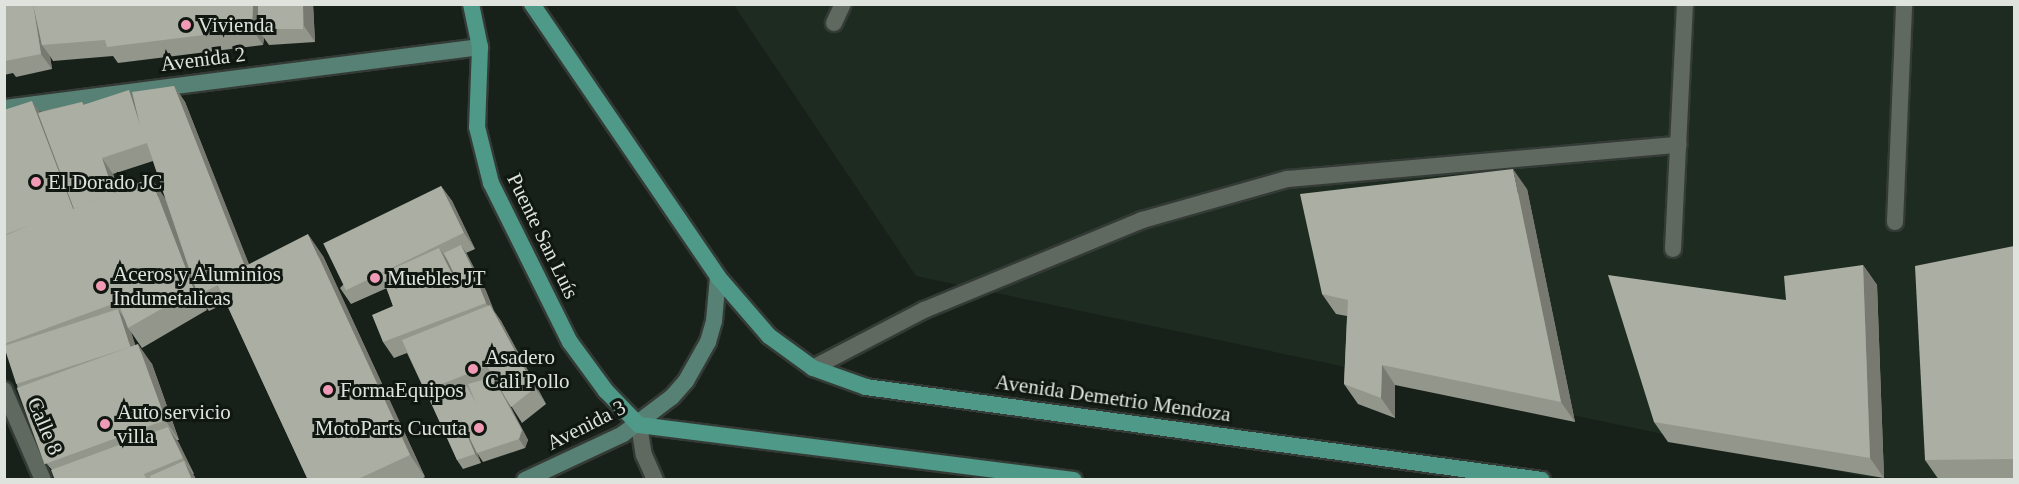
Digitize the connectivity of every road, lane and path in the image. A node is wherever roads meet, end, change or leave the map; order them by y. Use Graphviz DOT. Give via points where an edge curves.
graph roads {
  1 [pos="471,4"];
  2 [pos="532,4"];
  3 [pos="843,4"];
  4 [pos="1684,4"];
  5 [pos="1904,4"];
  6 [pos="834,23"];
  7 [pos="480,46"];
  8 [pos="4,108"];
  9 [pos="1679,145"];
  10 [pos="1895,222"];
  11 [pos="1673,249"];
  12 [pos="718,277"];
  13 [pos="813,368"];
  14 [pos="4,390"];
  15 [pos="639,425"];
  16 [pos="43,480"];
  17 [pos="525,480"];
  18 [pos="655,480"];
  19 [pos="1074,480"];
  20 [pos="1542,480"];
  1 -- 7 [label="main road, Puente San Luís"];
  2 -- 12 [label="main road"];
  3 -- 6 [label="street"];
  4 -- 9 [label="street"];
  5 -- 10 [label="street"];
  7 -- 8 [label="main road, Avenida 2"];
  7 -- 15 [label="main road, Puente San Luís" via="477,127 495,193 570,342 606,391"];
  9 -- 11 [label="street"];
  9 -- 13 [label="street" via="1287,179 1142,220 924,310"];
  12 -- 13 [label="main road, Avenida Demetrio Mendoza" via="769,336"];
  12 -- 15 [label="main road, Avenida 3" via="714,321 698,362 672,397"];
  13 -- 20 [label="main road, Avenida Demetrio Mendoza" via="866,387"];
  14 -- 16 [label="street, Calle 8"];
  15 -- 17 [label="main road, Avenida 3"];
  15 -- 18 [label="street" via="644,454"];
  15 -- 19 [label="main road"];
}
